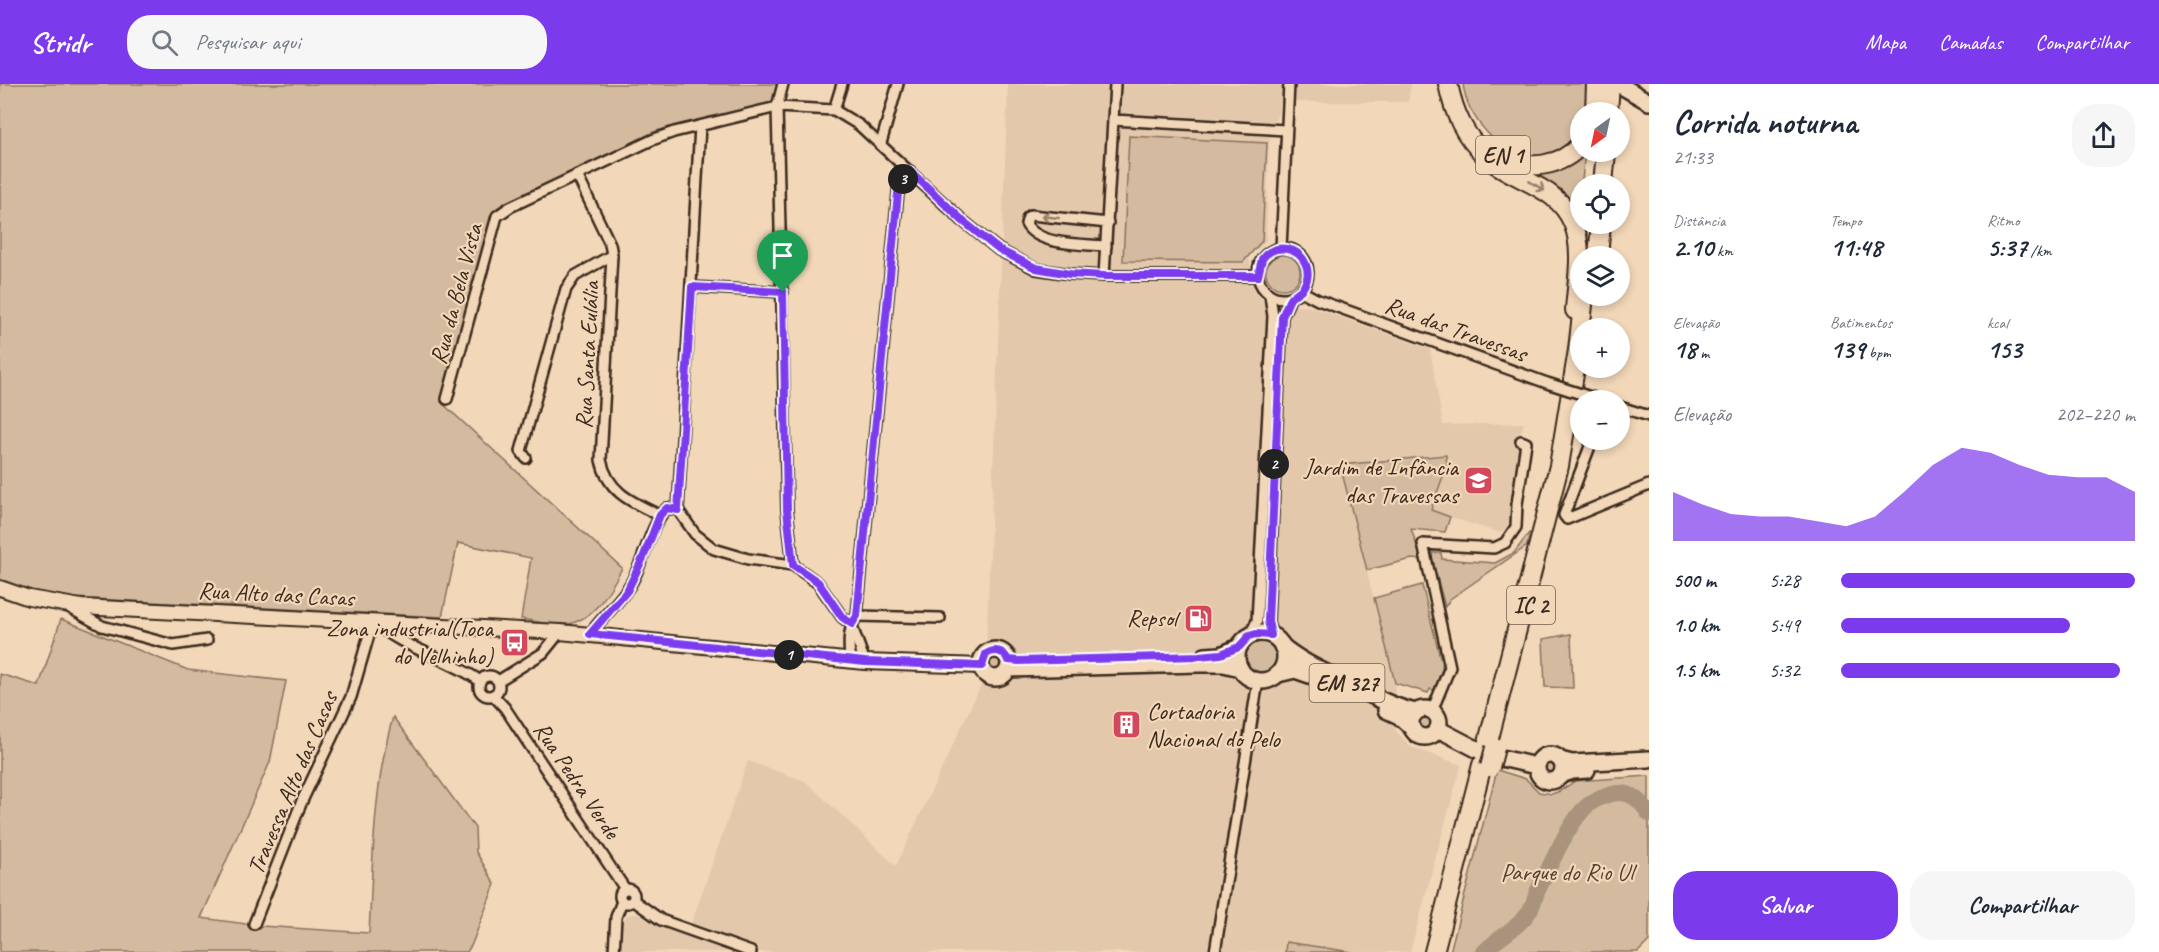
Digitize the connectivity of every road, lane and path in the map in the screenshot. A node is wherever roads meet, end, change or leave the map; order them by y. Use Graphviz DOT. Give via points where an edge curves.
graph roads {
  1 [pos="783,84"];
  2 [pos="842,84"];
  3 [pos="898,84"];
  4 [pos="1115,84"];
  5 [pos="1289,84"];
  6 [pos="1448,84"];
  7 [pos="1458,84"];
  8 [pos="1618,84"];
  9 [pos="1649,102"];
  10 [pos="777,107"];
  11 [pos="834,110"];
  12 [pos="1113,120"];
  13 [pos="700,126"];
  14 [pos="1286,130"];
  15 [pos="881,143"];
  16 [pos="1570,155"];
  17 [pos="910,171"];
  18 [pos="577,175"];
  19 [pos="1108,223"];
  20 [pos="1106,246"];
  21 [pos="1281,248"];
  22 [pos="612,255"];
  23 [pos="1104,276"];
  24 [pos="1258,276"];
  25 [pos="692,287"];
  26 [pos="1301,291"];
  27 [pos="783,292"];
  28 [pos="1270,295"];
  29 [pos="1291,297"];
  30 [pos="1579,318"];
  31 [pos="1578,378"];
  32 [pos="1570,390"];
  33 [pos="447,399"];
  34 [pos="1630,410"];
  35 [pos="1649,416"];
  36 [pos="1521,441"];
  37 [pos="1589,450"];
  38 [pos="526,458"];
  39 [pos="1649,485"];
  40 [pos="678,510"];
  41 [pos="660,515"];
  42 [pos="793,565"];
  43 [pos="0,588"];
  44 [pos="65,605"];
  45 [pos="940,618"];
  46 [pos="854,620"];
  47 [pos="373,621"];
  48 [pos="560,632"];
  49 [pos="590,634"];
  50 [pos="1271,635"];
  51 [pos="207,639"];
  52 [pos="1244,642"];
  53 [pos="1282,646"];
  54 [pos="850,661"];
  55 [pos="865,662"];
  56 [pos="1008,664"];
  57 [pos="982,666"];
  58 [pos="1240,668"];
  59 [pos="1278,674"];
  60 [pos="480,681"];
  61 [pos="498,681"];
  62 [pos="1258,681"];
  63 [pos="493,695"];
  64 [pos="1424,711"];
  65 [pos="1411,727"];
  66 [pos="1438,729"];
  67 [pos="1649,759"];
  68 [pos="1486,766"];
  69 [pos="1560,767"];
  70 [pos="1649,767"];
  71 [pos="625,889"];
  72 [pos="633,900"];
  73 [pos="622,901"];
  74 [pos="254,924"];
  75 [pos="614,952"];
  76 [pos="751,952"];
  77 [pos="1215,952"];
  78 [pos="1434,952"];
  79 [pos="1442,952"];
  1 -- 10 [label="street"];
  2 -- 11 [label="street"];
  3 -- 15 [label="street"];
  4 -- 12 [label="street"];
  5 -- 14 [label="street"];
  6 -- 30 [label="highway, EN 1, one-way" via="1453,108 1465,132 1487,157 1557,200 1574,224"];
  7 -- 16 [label="highway, EN 1" via="1462,105 1473,126 1506,158 1541,165"];
  8 -- 9 [label="main road"];
  10 -- 11 [label="street, Rua da Bela Vista"];
  10 -- 13 [label="street, Rua da Bela Vista"];
  10 -- 27 [label="street"];
  11 -- 15 [label="street"];
  12 -- 14 [label="street"];
  12 -- 19 [label="street"];
  13 -- 18 [label="street, Rua da Bela Vista" via="652,140"];
  13 -- 25 [label="street"];
  14 -- 21 [label="street"];
  15 -- 17 [label="street"];
  17 -- 23 [label="street" via="999,250 1036,268"];
  17 -- 46 [label="street" via="899,183"];
  18 -- 22 [label="street, Rua Santa Eulália"];
  18 -- 33 [label="street, Rua da Bela Vista" via="497,216"];
  19 -- 20 [label="street"];
  19 -- 20 [label="street, one-way" via="1031,215 1026,224 1035,233 1062,243"];
  20 -- 23 [label="street"];
  21 -- 24 [label="street" via="1262,259"];
  21 -- 26 [label="street" via="1296,252 1306,263 1307,278"];
  22 -- 38 [label="street" via="575,276 566,289 521,451"];
  22 -- 41 [label="street, Rua Santa Eulália" via="601,460 612,486 627,499"];
  23 -- 24 [label="street"];
  24 -- 28 [label="street"];
  25 -- 27 [label="street"];
  25 -- 40 [label="street"];
  26 -- 29 [label="street"];
  26 -- 32 [label="street, Rua das Travessas, bridge"];
  27 -- 42 [label="street" via="787,510"];
  28 -- 29 [label="street"];
  28 -- 52 [label="street" via="1273,316 1257,621"];
  29 -- 50 [label="street" via="1282,317 1268,621"];
  31 -- 68 [label="highway, IC 2"];
  34 -- 35 [label="street"];
  36 -- 64 [label="street" via="1526,443 1516,527 1505,543 1494,548 1423,544 1450,667"];
  37 -- 39 [label="street" via="1564,515 1567,519"];
  40 -- 41 [label="street" via="667,508"];
  40 -- 42 [label="street" via="695,534 714,549 748,559"];
  41 -- 49 [label="street" via="627,591"];
  42 -- 46 [label="street" via="818,582 842,617"];
  43 -- 44 [label="main road, Rua Alto das Casas"];
  44 -- 47 [label="main road, Rua Alto das Casas"];
  44 -- 51 [label="street" via="102,626 150,640 173,645"];
  45 -- 46 [label="street"];
  46 -- 54 [label="street" via="848,636"];
  46 -- 55 [label="street"];
  47 -- 48 [label="main road, Rua Alto das Casas"];
  47 -- 60 [label="street" via="384,632"];
  47 -- 74 [label="street, Travessa Alto das Casas" via="351,697 302,801"];
  48 -- 49 [label="main road, Rua Alto das Casas"];
  48 -- 61 [label="street" via="543,653"];
  49 -- 54 [label="main road, Rua Alto das Casas"];
  50 -- 52 [label="main road" via="1263,633"];
  50 -- 53 [label="main road, EM 327"];
  52 -- 56 [label="main road" via="1221,654"];
  52 -- 58 [label="main road" via="1237,654"];
  53 -- 59 [label="main road, EM 327" via="1285,662"];
  53 -- 64 [label="main road, EM 327" via="1295,657 1404,710"];
  54 -- 55 [label="main road, Rua Alto das Casas"];
  55 -- 57 [label="main road, Rua Alto das Casas"];
  56 -- 57 [label="main road" via="1003,652 994,650 986,654"];
  56 -- 58 [label="main road" via="1224,664"];
  58 -- 62 [label="main road"];
  59 -- 62 [label="main road, EM 327"];
  59 -- 65 [label="main road, EM 327" via="1295,670 1312,675 1399,716"];
  60 -- 61 [label="street" via="490,675"];
  60 -- 63 [label="street" via="483,694"];
  61 -- 63 [label="street" via="498,691"];
  62 -- 77 [label="street"];
  63 -- 71 [label="street, Rua Pedra Verde"];
  64 -- 65 [label="main road, EM 327" via="1411,718"];
  64 -- 66 [label="main road" via="1439,721"];
  65 -- 66 [label="main road, EM 327" via="1415,735 1424,738"];
  66 -- 69 [label="main road" via="1488,755 1536,766 1538,774 1547,781 1555,780"];
  67 -- 69 [label="main road"];
  68 -- 78 [label="highway, IC 2"];
  68 -- 79 [label="highway, IC 2"];
  69 -- 70 [label="main road" via="1573,771"];
  71 -- 72 [label="street" via="633,892"];
  71 -- 73 [label="street"];
  72 -- 73 [label="street"];
  72 -- 76 [label="street" via="661,920"];
  73 -- 75 [label="street" via="616,917"];
}
